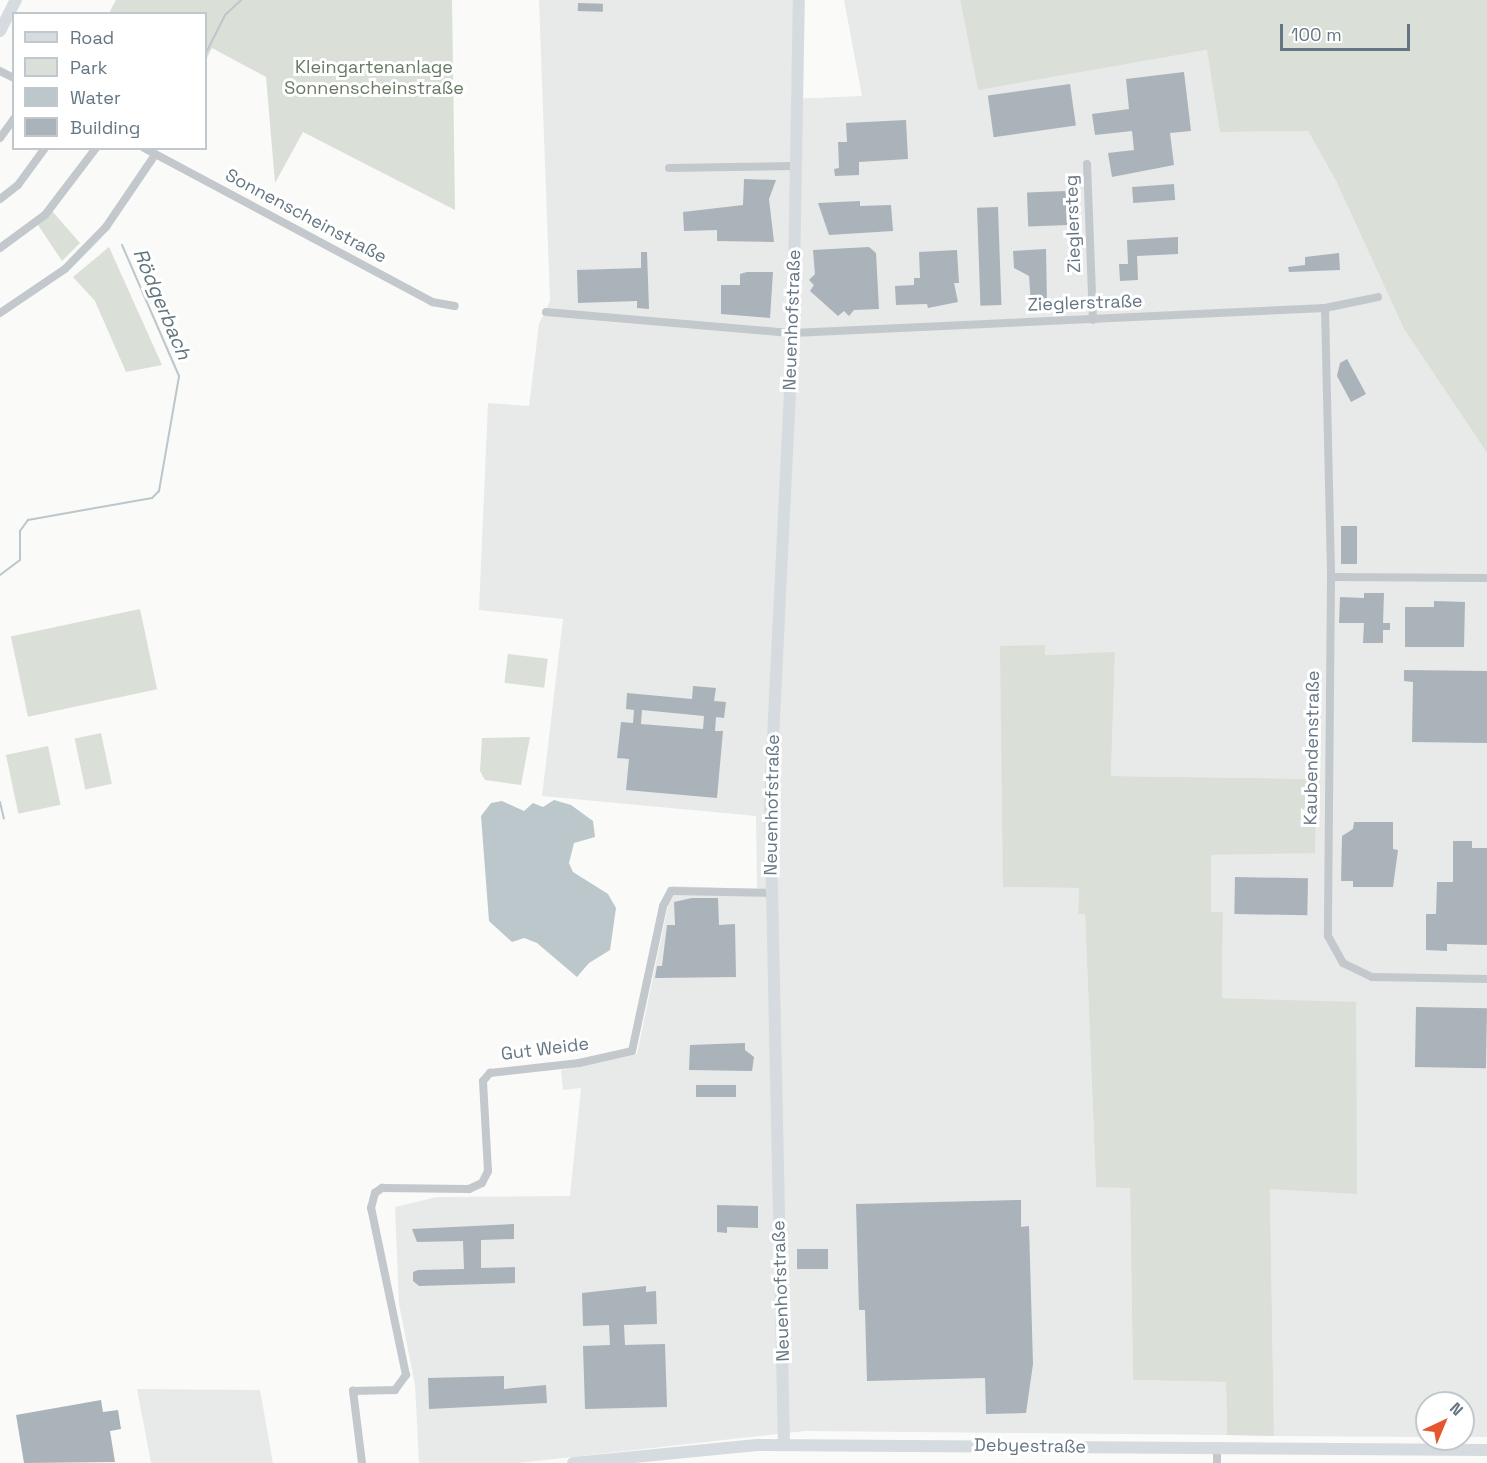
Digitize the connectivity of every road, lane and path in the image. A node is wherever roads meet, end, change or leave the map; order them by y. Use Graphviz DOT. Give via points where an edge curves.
graph roads {
  1 [pos="16,0"];
  2 [pos="799,0"];
  3 [pos="0,31"];
  4 [pos="12,122"];
  5 [pos="0,138"];
  6 [pos="44,150"];
  7 [pos="94,150"];
  8 [pos="147,150"];
  9 [pos="155,155"];
  10 [pos="1087,164"];
  11 [pos="796,166"];
  12 [pos="669,168"];
  13 [pos="0,200"];
  14 [pos="0,248"];
  15 [pos="1377,297"];
  16 [pos="455,306"];
  17 [pos="1325,308"];
  18 [pos="546,312"];
  19 [pos="0,313"];
  20 [pos="1094,320"];
  21 [pos="793,333"];
  22 [pos="1331,577"];
  23 [pos="1487,578"];
  24 [pos="771,893"];
  25 [pos="1487,979"];
  26 [pos="784,1445"];
  27 [pos="1217,1446"];
  28 [pos="1487,1450"];
  29 [pos="362,1463"];
  30 [pos="573,1463"];
  31 [pos="1217,1463"];
  1 -- 3 [label="street"];
  2 -- 11 [label="street, Neuenhofstraße"];
  4 -- 5 [label="street"];
  6 -- 13 [label="street" via="18,185"];
  7 -- 14 [label="street" via="45,215"];
  8 -- 9 [label="street, Sonnenscheinstraße"];
  9 -- 16 [label="street, Sonnenscheinstraße" via="432,302"];
  9 -- 19 [label="street" via="106,227 65,269"];
  10 -- 20 [label="street, Zieglersteg"];
  11 -- 12 [label="street"];
  11 -- 21 [label="street, Neuenhofstraße"];
  15 -- 17 [label="street, Zieglerstraße"];
  17 -- 20 [label="street, Zieglerstraße"];
  17 -- 22 [label="street, Kaubendenstraße"];
  18 -- 21 [label="street"];
  20 -- 21 [label="street, Zieglerstraße"];
  21 -- 24 [label="street, Neuenhofstraße" via="776,634"];
  22 -- 23 [label="street"];
  22 -- 25 [label="street, Kaubendenstraße" via="1326,919 1333,950 1356,972 1372,977"];
  24 -- 26 [label="street, Neuenhofstraße"];
  24 -- 29 [label="street, Gut Weide" via="671,891 663,906 632,1051 579,1063 490,1073 483,1081 488,1171 482,1183 469,1189 382,1188 375,1193 371,1208 406,1375 395,1390 353,1391"];
  26 -- 27 [label="street, Debyestraße"];
  26 -- 30 [label="street, Debyestraße"];
  27 -- 28 [label="street, Debyestraße"];
  27 -- 31 [label="street"];
}
